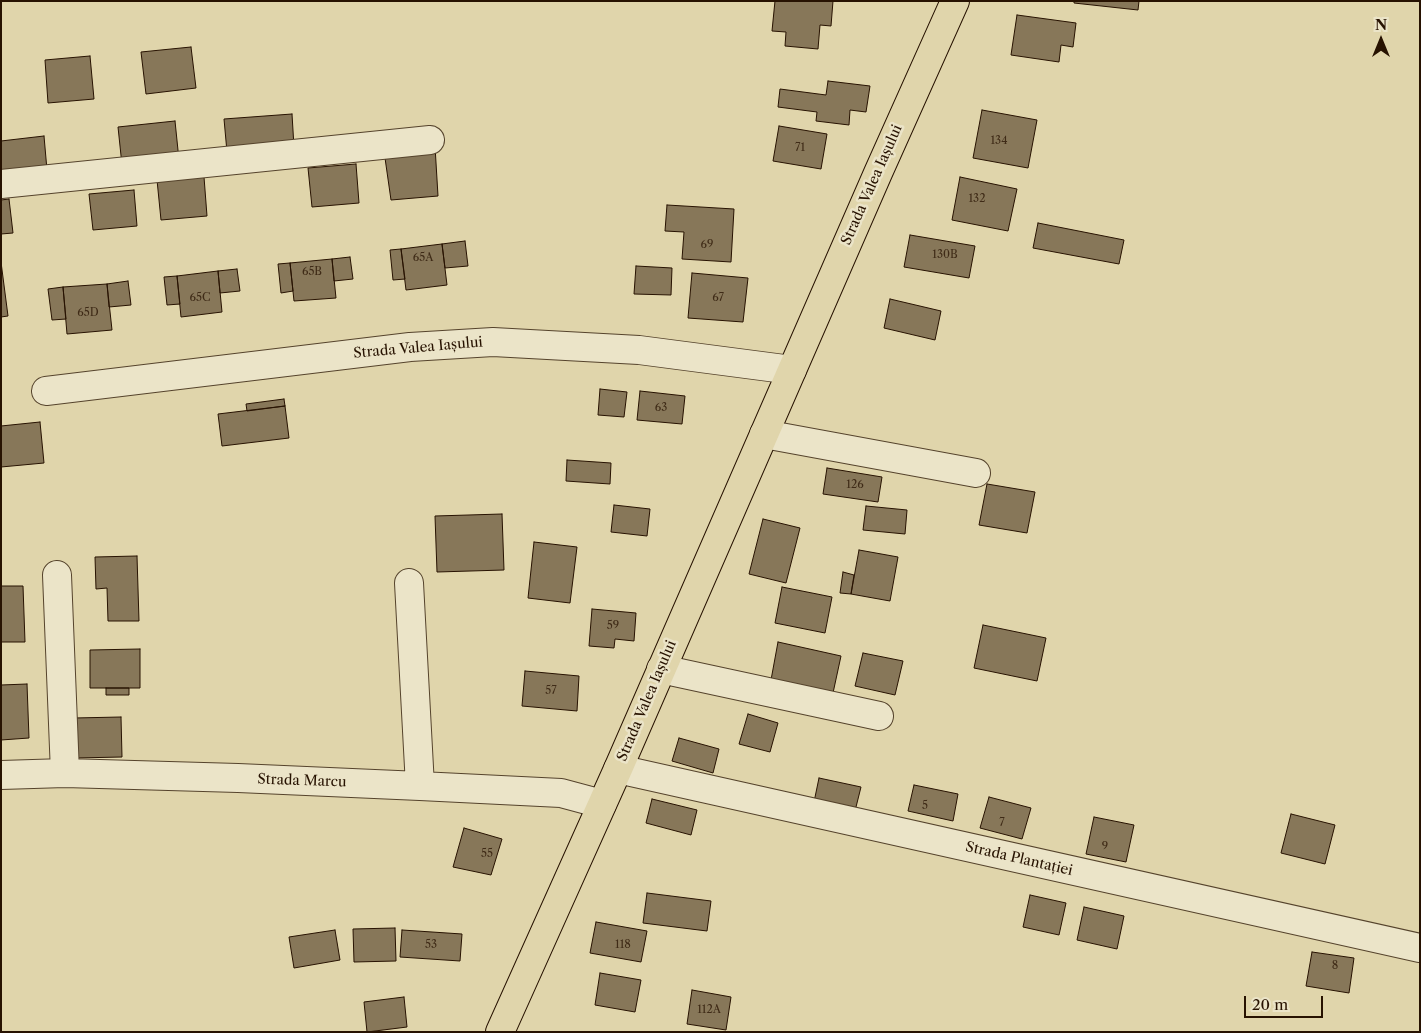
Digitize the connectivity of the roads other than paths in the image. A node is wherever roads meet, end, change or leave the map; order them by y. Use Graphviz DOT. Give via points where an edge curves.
graph roads {
  1 [pos="955,1"];
  2 [pos="430,140"];
  3 [pos="1,184"];
  4 [pos="792,370"];
  5 [pos="46,391"];
  6 [pos="764,434"];
  7 [pos="976,473"];
  8 [pos="57,576"];
  9 [pos="410,583"];
  10 [pos="661,669"];
  11 [pos="879,716"];
  12 [pos="618,769"];
  13 [pos="65,773"];
  14 [pos="1,775"];
  15 [pos="420,786"];
  16 [pos="602,804"];
  17 [pos="1420,948"];
  18 [pos="500,1032"];
  1 -- 4 [label="main road, Strada Valea Iașului"];
  2 -- 3 [label="street"];
  4 -- 5 [label="street, Strada Valea Iașului" via="639,350 493,342 410,347"];
  4 -- 6 [label="main road, Strada Valea Iașului"];
  6 -- 7 [label="street"];
  6 -- 10 [label="main road, Strada Valea Iașului"];
  8 -- 13 [label="street"];
  9 -- 15 [label="street"];
  10 -- 11 [label="street"];
  10 -- 12 [label="main road, Strada Valea Iașului"];
  12 -- 16 [label="main road, Strada Valea Iașului"];
  12 -- 17 [label="street, Strada Plantației"];
  13 -- 14 [label="street, Strada Marcu"];
  13 -- 15 [label="street, Strada Marcu"];
  15 -- 16 [label="street, Strada Marcu" via="561,793"];
  16 -- 18 [label="main road, Strada Valea Iașului"];
}
